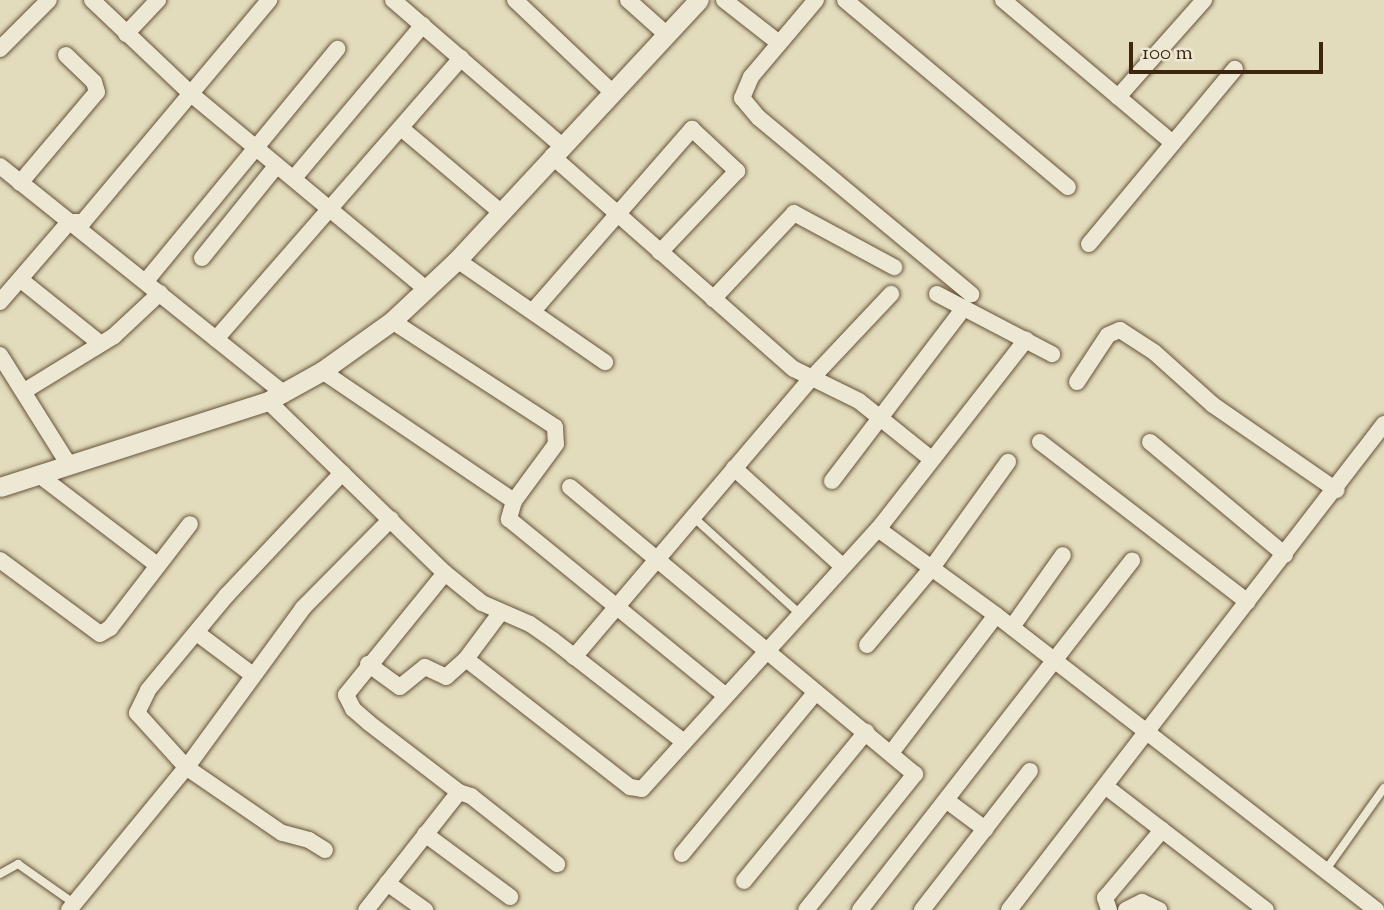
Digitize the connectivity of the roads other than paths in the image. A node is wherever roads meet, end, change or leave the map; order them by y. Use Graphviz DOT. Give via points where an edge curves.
graph roads {
  1 [pos="48,0"];
  2 [pos="92,0"];
  3 [pos="158,0"];
  4 [pos="269,0"];
  5 [pos="393,0"];
  6 [pos="515,0"];
  7 [pos="628,0"];
  8 [pos="699,0"];
  9 [pos="724,0"];
  10 [pos="816,0"];
  11 [pos="845,0"];
  12 [pos="1003,0"];
  13 [pos="1204,0"];
  14 [pos="423,25"];
  15 [pos="126,34"];
  16 [pos="667,34"];
  17 [pos="779,43"];
  18 [pos="0,49"];
  19 [pos="337,49"];
  20 [pos="66,55"];
  21 [pos="461,58"];
  22 [pos="1234,69"];
  23 [pos="612,92"];
  24 [pos="191,94"];
  25 [pos="1118,97"];
  26 [pos="401,128"];
  27 [pos="1173,143"];
  28 [pos="255,146"];
  29 [pos="557,151"];
  30 [pos="277,165"];
  31 [pos="0,167"];
  32 [pos="294,178"];
  33 [pos="20,183"];
  34 [pos="1068,187"];
  35 [pos="331,210"];
  36 [pos="502,213"];
  37 [pos="616,213"];
  38 [pos="69,222"];
  39 [pos="1089,244"];
  40 [pos="660,252"];
  41 [pos="202,258"];
  42 [pos="457,260"];
  43 [pos="894,267"];
  44 [pos="20,281"];
  45 [pos="146,281"];
  46 [pos="426,289"];
  47 [pos="160,293"];
  48 [pos="937,293"];
  49 [pos="891,294"];
  50 [pos="713,299"];
  51 [pos="967,301"];
  52 [pos="0,302"];
  53 [pos="533,311"];
  54 [pos="392,321"];
  55 [pos="216,339"];
  56 [pos="1026,340"];
  57 [pos="101,344"];
  58 [pos="1052,354"];
  59 [pos="0,355"];
  60 [pos="605,362"];
  61 [pos="322,370"];
  62 [pos="811,379"];
  63 [pos="1077,382"];
  64 [pos="26,390"];
  65 [pos="276,397"];
  66 [pos="881,419"];
  67 [pos="1384,424"];
  68 [pos="1040,442"];
  69 [pos="1150,442"];
  70 [pos="930,458"];
  71 [pos="1007,462"];
  72 [pos="69,465"];
  73 [pos="734,468"];
  74 [pos="342,473"];
  75 [pos="39,475"];
  76 [pos="832,481"];
  77 [pos="0,487"];
  78 [pos="570,487"];
  79 [pos="1336,490"];
  80 [pos="514,501"];
  81 [pos="692,516"];
  82 [pos="391,519"];
  83 [pos="190,524"];
  84 [pos="878,529"];
  85 [pos="1063,555"];
  86 [pos="1285,555"];
  87 [pos="655,559"];
  88 [pos="0,560"];
  89 [pos="1132,560"];
  90 [pos="157,565"];
  91 [pos="842,566"];
  92 [pos="931,569"];
  93 [pos="445,573"];
  94 [pos="1248,602"];
  95 [pos="617,606"];
  96 [pos="501,612"];
  97 [pos="799,613"];
  98 [pos="996,615"];
  99 [pos="1012,627"];
  100 [pos="197,633"];
  101 [pos="867,645"];
  102 [pos="766,651"];
  103 [pos="575,657"];
  104 [pos="466,659"];
  105 [pos="1052,659"];
  106 [pos="368,664"];
  107 [pos="253,676"];
  108 [pos="816,692"];
  109 [pos="725,695"];
  110 [pos="866,732"];
  111 [pos="1147,733"];
  112 [pos="684,742"];
  113 [pos="891,753"];
  114 [pos="186,767"];
  115 [pos="1030,771"];
  116 [pos="1105,786"];
  117 [pos="1384,788"];
  118 [pos="458,792"];
  119 [pos="946,800"];
  120 [pos="985,829"];
  121 [pos="1162,830"];
  122 [pos="425,834"];
  123 [pos="325,850"];
  124 [pos="682,853"];
  125 [pos="557,864"];
  126 [pos="1325,871"];
  127 [pos="0,874"];
  128 [pos="744,881"];
  129 [pos="387,883"];
  130 [pos="510,897"];
  131 [pos="72,907"];
  132 [pos="366,910"];
  133 [pos="425,910"];
  134 [pos="806,910"];
  135 [pos="860,910"];
  136 [pos="922,910"];
  137 [pos="1009,910"];
  138 [pos="1109,910"];
  139 [pos="1126,910"];
  140 [pos="1159,910"];
  141 [pos="1266,910"];
  142 [pos="1376,910"];
  1 -- 18 [label="street"];
  2 -- 15 [label="street"];
  3 -- 15 [label="street"];
  4 -- 24 [label="street"];
  5 -- 14 [label="street"];
  6 -- 23 [label="street"];
  7 -- 16 [label="street"];
  8 -- 16 [label="street"];
  9 -- 17 [label="street"];
  10 -- 17 [label="street"];
  11 -- 34 [label="street"];
  12 -- 25 [label="street"];
  13 -- 25 [label="street"];
  14 -- 21 [label="street"];
  14 -- 32 [label="street" via="356,99"];
  15 -- 24 [label="street"];
  16 -- 23 [label="street"];
  17 -- 51 [label="street" via="751,76 742,98"];
  19 -- 28 [label="street"];
  20 -- 33 [label="street" via="94,82 97,92"];
  21 -- 26 [label="street"];
  21 -- 29 [label="street"];
  22 -- 27 [label="street"];
  23 -- 29 [label="street"];
  24 -- 28 [label="street"];
  24 -- 38 [label="street" via="83,222"];
  25 -- 27 [label="street"];
  26 -- 35 [label="street"];
  26 -- 36 [label="street"];
  27 -- 39 [label="street"];
  28 -- 30 [label="street"];
  28 -- 45 [label="street"];
  29 -- 36 [label="street"];
  29 -- 37 [label="street"];
  30 -- 32 [label="street"];
  30 -- 41 [label="street"];
  31 -- 33 [label="street"];
  32 -- 35 [label="street"];
  33 -- 38 [label="street"];
  35 -- 46 [label="street"];
  35 -- 55 [label="street"];
  36 -- 42 [label="street"];
  37 -- 40 [label="street"];
  37 -- 40 [label="street" via="688,130 696,131 737,171"];
  37 -- 53 [label="street"];
  38 -- 44 [label="street"];
  38 -- 45 [label="street"];
  40 -- 50 [label="street"];
  42 -- 46 [label="street"];
  42 -- 53 [label="street"];
  43 -- 50 [label="street" via="794,213"];
  44 -- 52 [label="street"];
  44 -- 57 [label="street"];
  45 -- 47 [label="street"];
  46 -- 54 [label="street"];
  47 -- 55 [label="street"];
  47 -- 57 [label="street"];
  48 -- 51 [label="street"];
  49 -- 62 [label="street"];
  50 -- 62 [label="street"];
  51 -- 56 [label="street"];
  51 -- 66 [label="street"];
  53 -- 60 [label="street"];
  54 -- 61 [label="street"];
  54 -- 80 [label="street" via="555,427 556,444"];
  55 -- 65 [label="street"];
  56 -- 58 [label="street"];
  56 -- 70 [label="street"];
  57 -- 64 [label="street"];
  59 -- 64 [label="street"];
  61 -- 65 [label="street"];
  61 -- 80 [label="street"];
  62 -- 66 [label="street" via="859,401"];
  62 -- 73 [label="street"];
  63 -- 79 [label="street" via="1108,335 1120,330 1154,352 1213,405"];
  64 -- 72 [label="street"];
  65 -- 72 [label="street"];
  65 -- 74 [label="street"];
  66 -- 70 [label="street"];
  66 -- 76 [label="street"];
  67 -- 79 [label="street"];
  68 -- 94 [label="street"];
  69 -- 86 [label="street"];
  70 -- 84 [label="street"];
  71 -- 92 [label="street"];
  72 -- 75 [label="street"];
  73 -- 81 [label="street"];
  73 -- 91 [label="street"];
  74 -- 82 [label="street"];
  74 -- 100 [label="street"];
  75 -- 77 [label="street"];
  75 -- 90 [label="street"];
  78 -- 87 [label="street"];
  79 -- 86 [label="street"];
  80 -- 95 [label="street" via="509,519"];
  81 -- 87 [label="street"];
  81 -- 97 [label="lane"];
  82 -- 93 [label="street"];
  82 -- 107 [label="street" via="323,585"];
  83 -- 90 [label="street"];
  84 -- 91 [label="street"];
  84 -- 92 [label="street"];
  85 -- 99 [label="street"];
  86 -- 94 [label="street"];
  87 -- 95 [label="street"];
  87 -- 102 [label="street"];
  88 -- 90 [label="street" via="100,634 110,628"];
  89 -- 105 [label="street"];
  91 -- 97 [label="street"];
  92 -- 98 [label="street"];
  92 -- 101 [label="street"];
  93 -- 96 [label="street"];
  93 -- 106 [label="street"];
  94 -- 111 [label="street"];
  95 -- 103 [label="street"];
  95 -- 109 [label="street"];
  96 -- 103 [label="street" via="530,624"];
  96 -- 104 [label="street"];
  97 -- 102 [label="street"];
  98 -- 99 [label="street"];
  98 -- 113 [label="street"];
  99 -- 105 [label="street"];
  100 -- 107 [label="street"];
  100 -- 114 [label="street" via="148,690 137,713"];
  102 -- 108 [label="street"];
  102 -- 109 [label="street"];
  103 -- 112 [label="street"];
  104 -- 106 [label="street" via="446,677 425,667 400,687"];
  104 -- 112 [label="street" via="635,789 645,787"];
  105 -- 111 [label="street"];
  105 -- 119 [label="street"];
  106 -- 118 [label="street" via="348,689 353,709"];
  107 -- 114 [label="street"];
  108 -- 110 [label="street"];
  108 -- 124 [label="street"];
  109 -- 112 [label="street"];
  110 -- 113 [label="street"];
  110 -- 128 [label="street"];
  111 -- 116 [label="street"];
  111 -- 126 [label="street"];
  113 -- 134 [label="street" via="913,771 913,781"];
  114 -- 123 [label="street" via="282,833"];
  114 -- 131 [label="street"];
  115 -- 120 [label="street"];
  116 -- 121 [label="street"];
  116 -- 137 [label="street"];
  117 -- 126 [label="lane"];
  118 -- 122 [label="street"];
  118 -- 125 [label="street" via="471,796"];
  119 -- 120 [label="street"];
  119 -- 135 [label="street"];
  120 -- 136 [label="street"];
  121 -- 138 [label="street" via="1105,898"];
  121 -- 141 [label="street"];
  122 -- 129 [label="street"];
  122 -- 130 [label="street"];
  126 -- 142 [label="street"];
  127 -- 131 [label="lane" via="18,864"];
  129 -- 132 [label="street"];
  129 -- 133 [label="street"];
  139 -- 140 [label="street" via="1142,902"];
}
